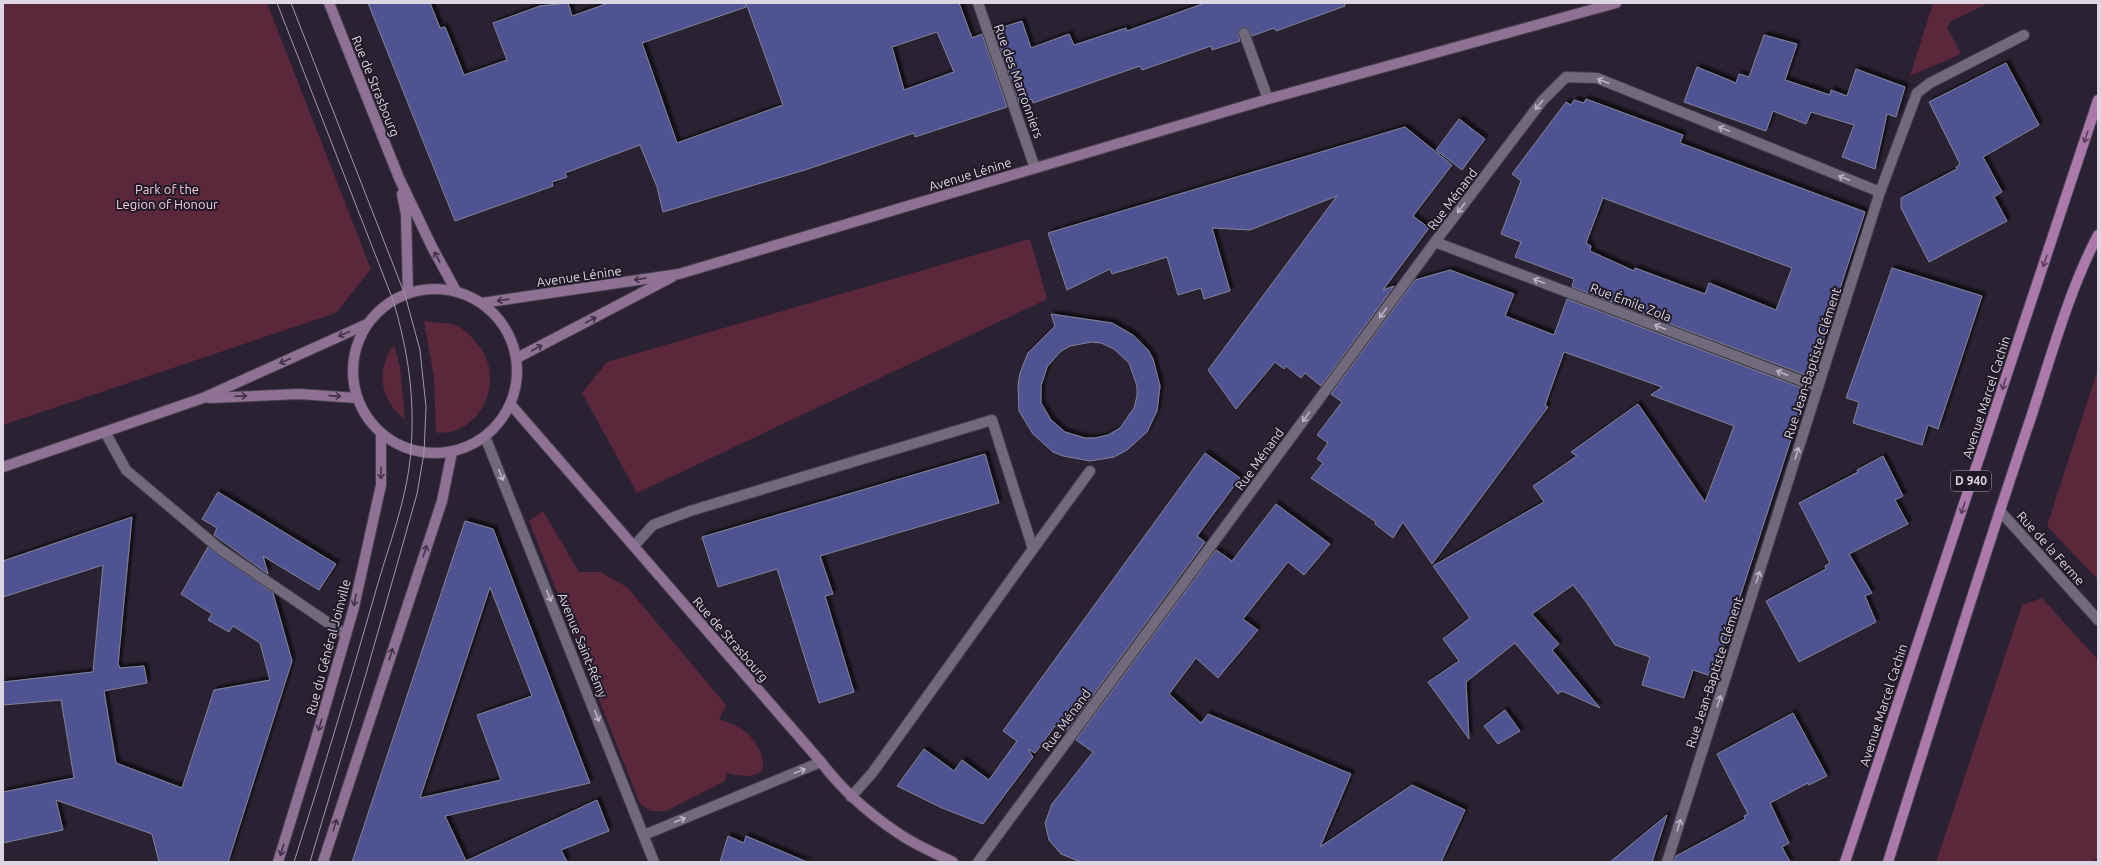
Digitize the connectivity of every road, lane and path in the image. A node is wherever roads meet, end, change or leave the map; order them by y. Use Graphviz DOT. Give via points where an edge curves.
graph roads {
  1 [pos="329,3"];
  2 [pos="978,3"];
  3 [pos="1616,3"];
  4 [pos="1244,33"];
  5 [pos="2024,34"];
  6 [pos="1268,99"];
  7 [pos="2098,100"];
  8 [pos="1035,168"];
  9 [pos="398,178"];
  10 [pos="1880,192"];
  11 [pos="2098,235"];
  12 [pos="1435,242"];
  13 [pos="679,274"];
  14 [pos="456,291"];
  15 [pos="408,293"];
  16 [pos="482,303"];
  17 [pos="367,324"];
  18 [pos="517,358"];
  19 [pos="1818,386"];
  20 [pos="202,398"];
  21 [pos="357,398"];
  22 [pos="512,406"];
  23 [pos="105,432"];
  24 [pos="381,434"];
  25 [pos="486,439"];
  26 [pos="452,452"];
  27 [pos="3,467"];
  28 [pos="1090,471"];
  29 [pos="2000,511"];
  30 [pos="634,546"];
  31 [pos="1032,549"];
  32 [pos="2098,620"];
  33 [pos="346,635"];
  34 [pos="821,762"];
  35 [pos="851,797"];
  36 [pos="644,835"];
  37 [pos="278,862"];
  38 [pos="323,862"];
  39 [pos="654,862"];
  40 [pos="953,862"];
  41 [pos="978,862"];
  42 [pos="1667,862"];
  43 [pos="1845,862"];
  44 [pos="1888,862"];
  1 -- 9 [label="main road, Rue de Strasbourg"];
  2 -- 8 [label="street, Rue des Marronniers"];
  3 -- 6 [label="main road, Avenue Lénine"];
  4 -- 6 [label="street"];
  5 -- 10 [label="street, Rue Jean-Baptiste Clément" via="1930,83 1918,93"];
  6 -- 8 [label="main road, Avenue Lénine"];
  7 -- 43 [label="main road, Avenue Marcel Cachin / D 940, one-way"];
  8 -- 13 [label="main road, Avenue Lénine"];
  14 -- 9 [label="main road, Rue de Strasbourg, one-way"];
  9 -- 15 [label="main road, Rue de Strasbourg" via="406,214"];
  10 -- 12 [label="street, Rue Ménand, one-way" via="1597,78 1566,77 1542,101"];
  10 -- 19 [label="street, Rue Jean-Baptiste Clément"];
  11 -- 29 [label="main road, D 940" via="2068,306"];
  19 -- 12 [label="street, Rue Émile Zola, one-way"];
  12 -- 41 [label="street, Rue Ménand, one-way"];
  13 -- 16 [label="main road, Avenue Lénine, one-way"];
  18 -- 13 [label="main road, Avenue Lénine, one-way"];
  14 -- 15 [label="main road" via="430,289"];
  14 -- 16 [label="main road"];
  15 -- 17 [label="main road" via="393,300"];
  16 -- 18 [label="main road" via="497,316 509,334"];
  17 -- 20 [label="main road, one-way"];
  17 -- 21 [label="main road" via="356,347 353,372"];
  18 -- 22 [label="main road" via="517,381"];
  42 -- 19 [label="street, Rue Jean-Baptiste Clément, one-way"];
  20 -- 21 [label="main road, one-way" via="300,394"];
  20 -- 23 [label="main road"];
  21 -- 24 [label="main road" via="366,416"];
  22 -- 25 [label="main road"];
  22 -- 30 [label="main road, Rue de Strasbourg"];
  23 -- 27 [label="main road"];
  23 -- 33 [label="street" via="126,470 221,550"];
  24 -- 26 [label="main road" via="400,446 418,452"];
  24 -- 33 [label="main road, Rue du Général Joinville, one-way" via="381,485"];
  25 -- 26 [label="main road"];
  25 -- 36 [label="street, Avenue Saint-Rémy, one-way"];
  38 -- 26 [label="main road, one-way" via="442,501"];
  28 -- 31 [label="street"];
  29 -- 32 [label="street, Rue de la Ferme"];
  29 -- 44 [label="main road, D 940"];
  30 -- 31 [label="street" via="653,525 690,511 992,420"];
  30 -- 34 [label="main road, Rue de Strasbourg"];
  31 -- 35 [label="street" via="873,772"];
  33 -- 37 [label="main road, Rue du Général Joinville, one-way"];
  34 -- 35 [label="main road, Rue de Strasbourg"];
  36 -- 34 [label="street, one-way"];
  35 -- 40 [label="main road, Rue de Strasbourg" via="899,834"];
  36 -- 39 [label="street, Avenue Saint-Rémy"];
}
